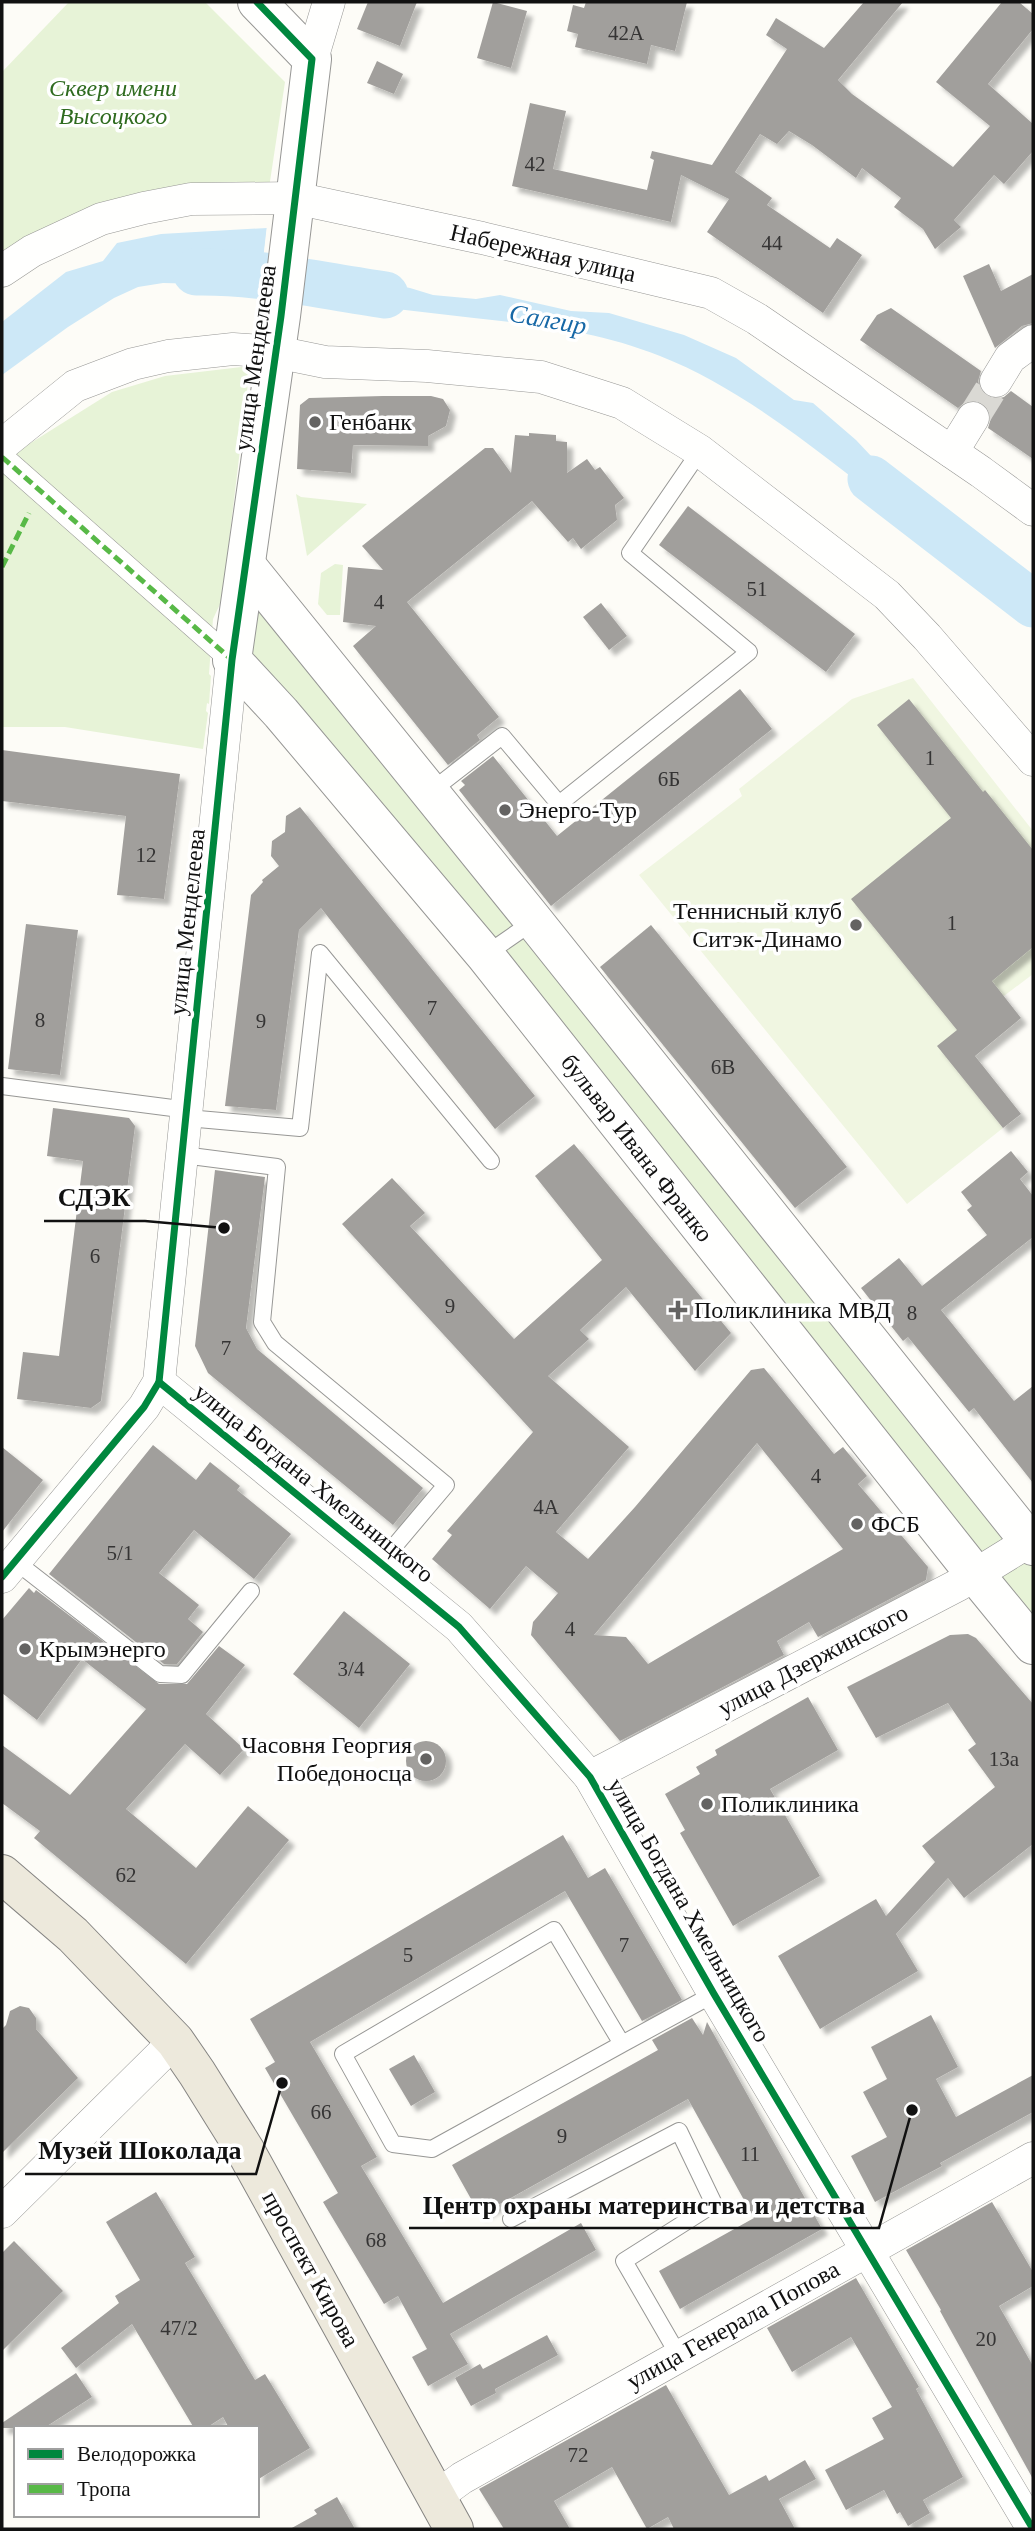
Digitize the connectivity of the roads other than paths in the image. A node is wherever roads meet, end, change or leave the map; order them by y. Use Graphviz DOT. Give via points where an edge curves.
graph roads {
  1 [pos="257,2"];
  2 [pos="329,2"];
  3 [pos="312,59"];
  4 [pos="293,208"];
  5 [pos="2,271"];
  6 [pos="278,334"];
  7 [pos="1033,341"];
  8 [pos="996,381"];
  9 [pos="973,418"];
  10 [pos="2,445"];
  11 [pos="700,451"];
  12 [pos="952,452"];
  13 [pos="2,457"];
  14 [pos="1033,510"];
  15 [pos="246,565"];
  16 [pos="232,660"];
  17 [pos="1033,761"];
  18 [pos="430,792"];
  19 [pos="534,921"];
  20 [pos="485,955"];
  21 [pos="2,1086"];
  22 [pos="187,1114"];
  23 [pos="183,1155"];
  24 [pos="491,1161"];
  25 [pos="159,1382"];
  26 [pos="1032,1542"];
  27 [pos="381,1562"];
  28 [pos="8,1569"];
  29 [pos="974,1573"];
  30 [pos="251,1591"];
  31 [pos="1033,1645"];
  32 [pos="590,1777"];
  33 [pos="2,1874"];
  34 [pos="714,1994"];
  35 [pos="174,2041"];
  36 [pos="622,2044"];
  37 [pos="1033,2158"];
  38 [pos="6,2201"];
  39 [pos="511,2219"];
  40 [pos="867,2249"];
  41 [pos="679,2356"];
  42 [pos="444,2519"];
  43 [pos="1033,2529"];
  1 -- 3 [label="street"];
  2 -- 3 [label="street"];
  3 -- 4 [label="street, улица Менделеева"];
  4 -- 5 [label="street, Набережная улица" via="191,199 144,208 101,219 32,251"];
  4 -- 6 [label="street, улица Менделеева"];
  4 -- 12 [label="street, Набережная улица" via="482,238 711,293 757,318"];
  6 -- 10 [label="street" via="233,349 168,356 101,374 75,386"];
  6 -- 11 [label="street" via="325,362 541,377 622,403"];
  6 -- 15 [label="street, улица Менделеева"];
  7 -- 8 [label="street" via="1010,358"];
  9 -- 12 [label="street"];
  11 -- 17 [label="street" via="887,595"];
  11 -- 18 [label="lane" via="630,553 749,652 559,804 502,736"];
  12 -- 14 [label="street, Набережная улица"];
  13 -- 16 [label="street"];
  15 -- 16 [label="street, улица Менделеева"];
  15 -- 18 [label="street"];
  16 -- 20 [label="street, бульвар Ивана Франко"];
  16 -- 22 [label="street, улица Менделеева"];
  18 -- 19 [label="street"];
  19 -- 20 [label="lane"];
  19 -- 26 [label="street"];
  20 -- 29 [label="street, бульвар Ивана Франко"];
  21 -- 22 [label="lane"];
  22 -- 23 [label="street, улица Менделеева"];
  22 -- 24 [label="lane" via="300,1128 320,953"];
  23 -- 25 [label="street, улица Менделеева"];
  23 -- 27 [label="lane" via="277,1167 262,1322 275,1343 446,1485"];
  25 -- 27 [label="street, улица Богдана Хмельницкого"];
  25 -- 28 [label="street, улица Менделеева" via="144,1407"];
  26 -- 29 [label="street, улица Дзержинского"];
  27 -- 32 [label="street, улица Богдана Хмельницкого" via="471,1640"];
  28 -- 30 [label="lane" via="160,1674 182,1675"];
  29 -- 31 [label="street, бульвар Ивана Франко"];
  29 -- 32 [label="street, улица Дзержинского"];
  32 -- 34 [label="street, улица Богдана Хмельницкого"];
  33 -- 35 [label="main road, проспект Кирова" via="73,1935"];
  34 -- 36 [label="lane"];
  34 -- 40 [label="street, улица Богдана Хмельницкого"];
  35 -- 38 [label="street"];
  35 -- 42 [label="main road, проспект Кирова" via="245,2150"];
  36 -- 36 [label="lane" via="554,1930 343,2054 393,2144 432,2149"];
  37 -- 40 [label="street, улица Генерала Попова"];
  39 -- 41 [label="lane" via="679,2131 715,2204 624,2261"];
  40 -- 41 [label="street, улица Генерала Попова"];
  40 -- 43 [label="street, улица Богдана Хмельницкого"];
  41 -- 42 [label="street, улица Генерала Попова" via="462,2478"];
}
